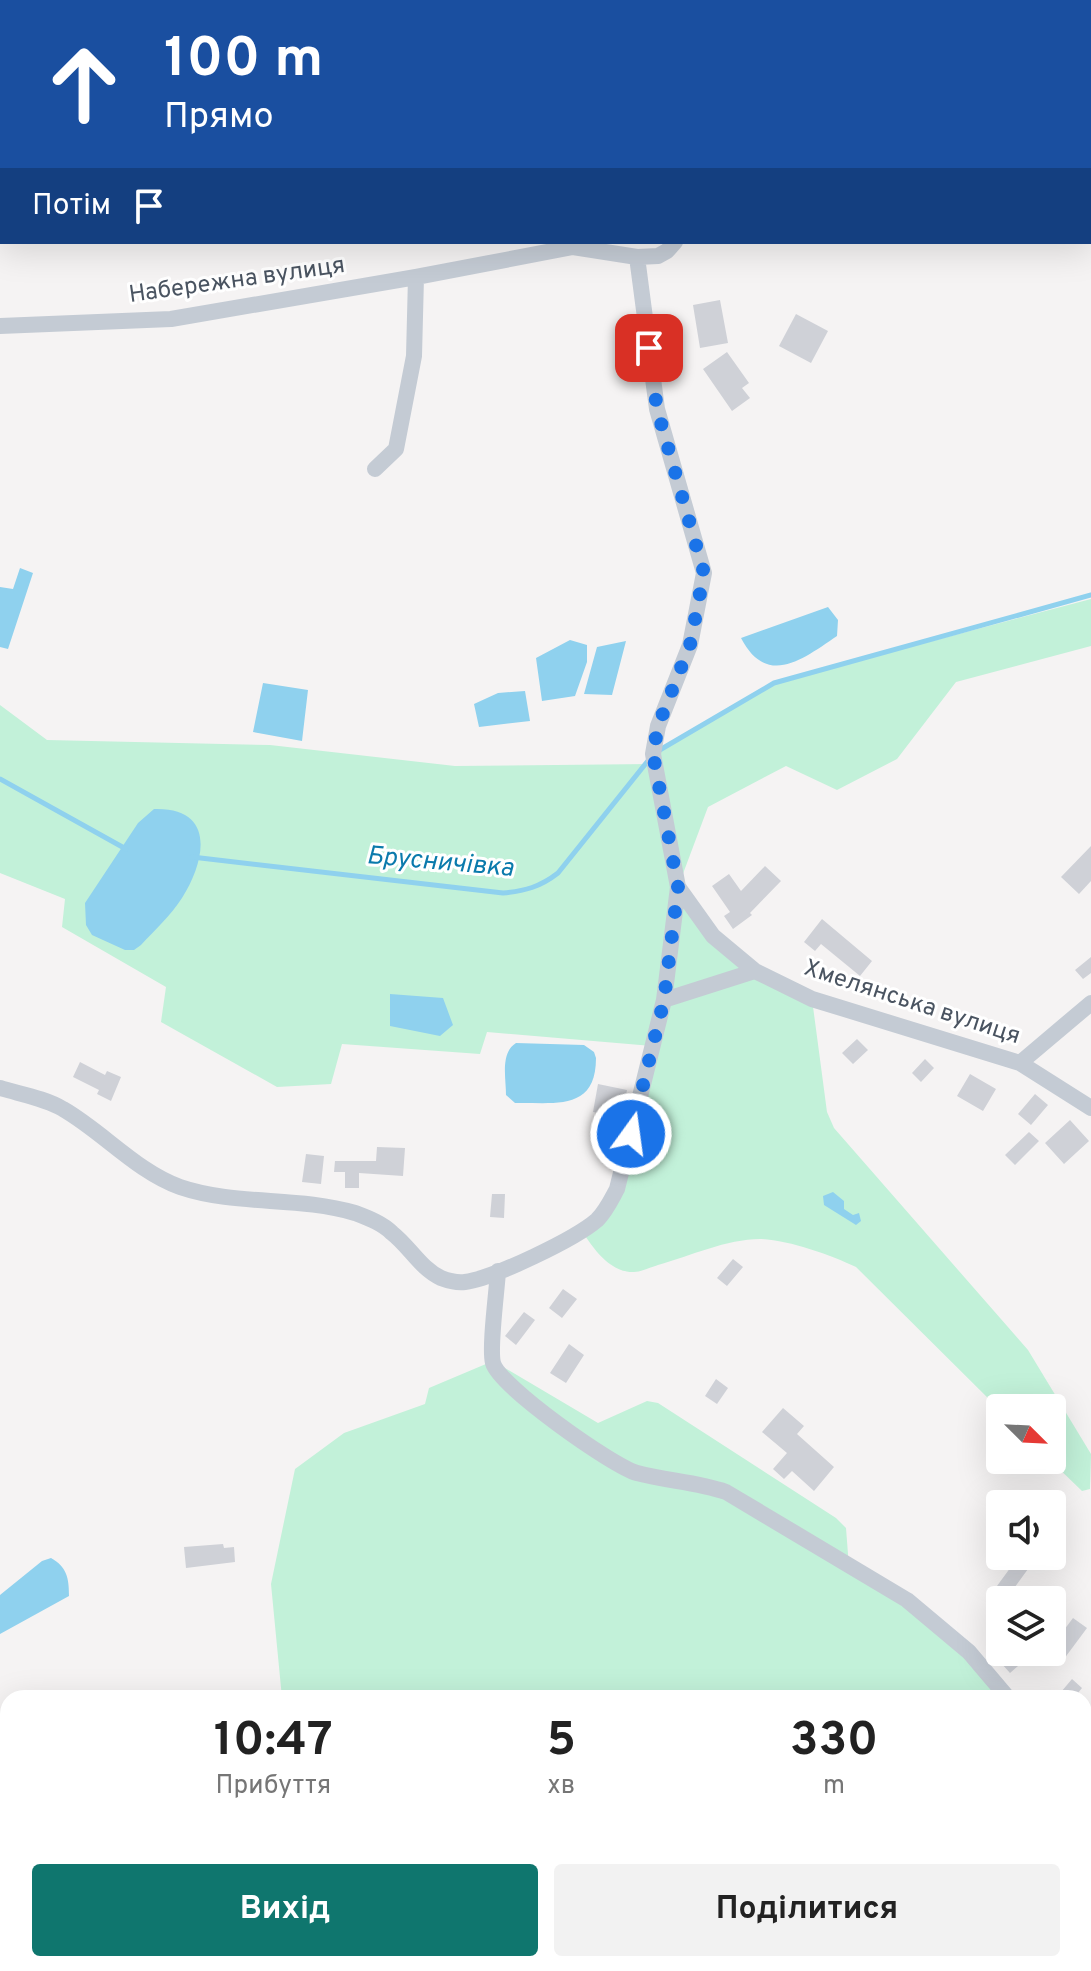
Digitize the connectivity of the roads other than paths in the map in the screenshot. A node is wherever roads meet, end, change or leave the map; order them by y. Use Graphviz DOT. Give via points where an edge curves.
graph roads {
  1 [pos="673,244"];
  2 [pos="573,245"];
  3 [pos="637,257"];
  4 [pos="416,277"];
  5 [pos="0,326"];
  6 [pos="375,469"];
  7 [pos="678,887"];
  8 [pos="755,971"];
  9 [pos="664,1000"];
  10 [pos="1091,1003"];
  11 [pos="1020,1063"];
  12 [pos="0,1088"];
  13 [pos="1091,1108"];
  14 [pos="498,1271"];
  15 [pos="1001,1690"];
  1 -- 3 [label="street" via="658,256"];
  2 -- 3 [label="street, Набережна вулиця"];
  2 -- 4 [label="street, Набережна вулиця"];
  3 -- 7 [label="street" via="657,409 704,573 690,645 658,726 653,754"];
  4 -- 5 [label="street, Набережна вулиця" via="171,319"];
  4 -- 6 [label="street" via="414,356 396,449"];
  7 -- 8 [label="street, Хмелянська вулиця" via="713,936"];
  7 -- 9 [label="street"];
  8 -- 9 [label="street"];
  8 -- 11 [label="street, Хмелянська вулиця" via="812,999"];
  9 -- 14 [label="street" via="609,1204 582,1231"];
  10 -- 11 [label="street"];
  11 -- 13 [label="street, Хмелянська вулиця"];
  12 -- 14 [label="street" via="62,1108 179,1186 368,1218 392,1232 428,1270 451,1282"];
  14 -- 15 [label="street" via="493,1361 505,1382 617,1464 726,1492 907,1600 969,1652"];
}
